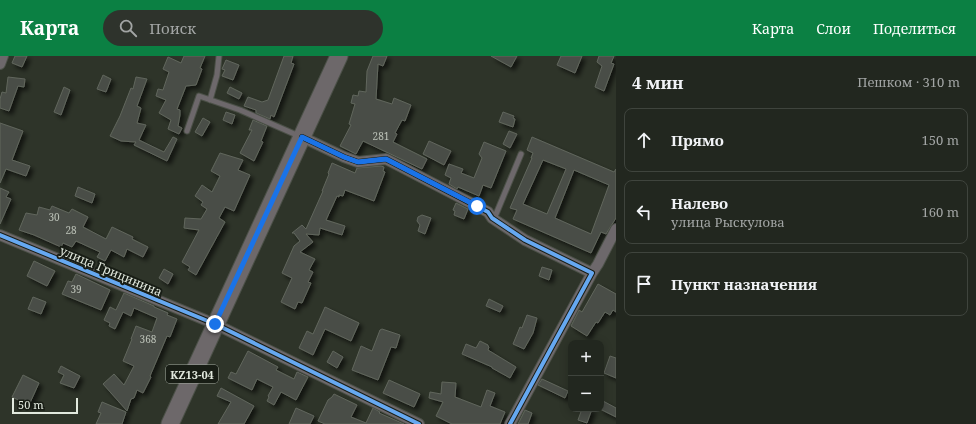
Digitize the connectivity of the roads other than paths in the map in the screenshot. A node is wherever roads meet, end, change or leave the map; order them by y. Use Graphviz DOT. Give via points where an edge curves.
graph roads {
  1 [pos="3,56"];
  2 [pos="219,56"];
  3 [pos="339,56"];
  4 [pos="0,64"];
  5 [pos="210,100"];
  6 [pos="187,131"];
  7 [pos="302,137"];
  8 [pos="521,154"];
  9 [pos="494,219"];
  10 [pos="616,229"];
  11 [pos="0,235"];
  12 [pos="592,273"];
  13 [pos="215,324"];
  14 [pos="170,424"];
  15 [pos="419,424"];
  16 [pos="510,424"];
  1 -- 4 [label="street"];
  2 -- 5 [label="lane"];
  3 -- 7 [label="main road, KZ13-04"];
  5 -- 6 [label="lane" via="199,96"];
  5 -- 7 [label="lane"];
  7 -- 9 [label="street" via="358,162 386,159 488,212"];
  7 -- 13 [label="main road, KZ13-04"];
  8 -- 9 [label="lane"];
  9 -- 12 [label="street" via="525,240"];
  10 -- 12 [label="street"];
  11 -- 13 [label="street, улица Грицинина"];
  12 -- 16 [label="street"];
  13 -- 14 [label="main road, KZ13-04"];
  13 -- 15 [label="street, улица Грицинина"];
}
